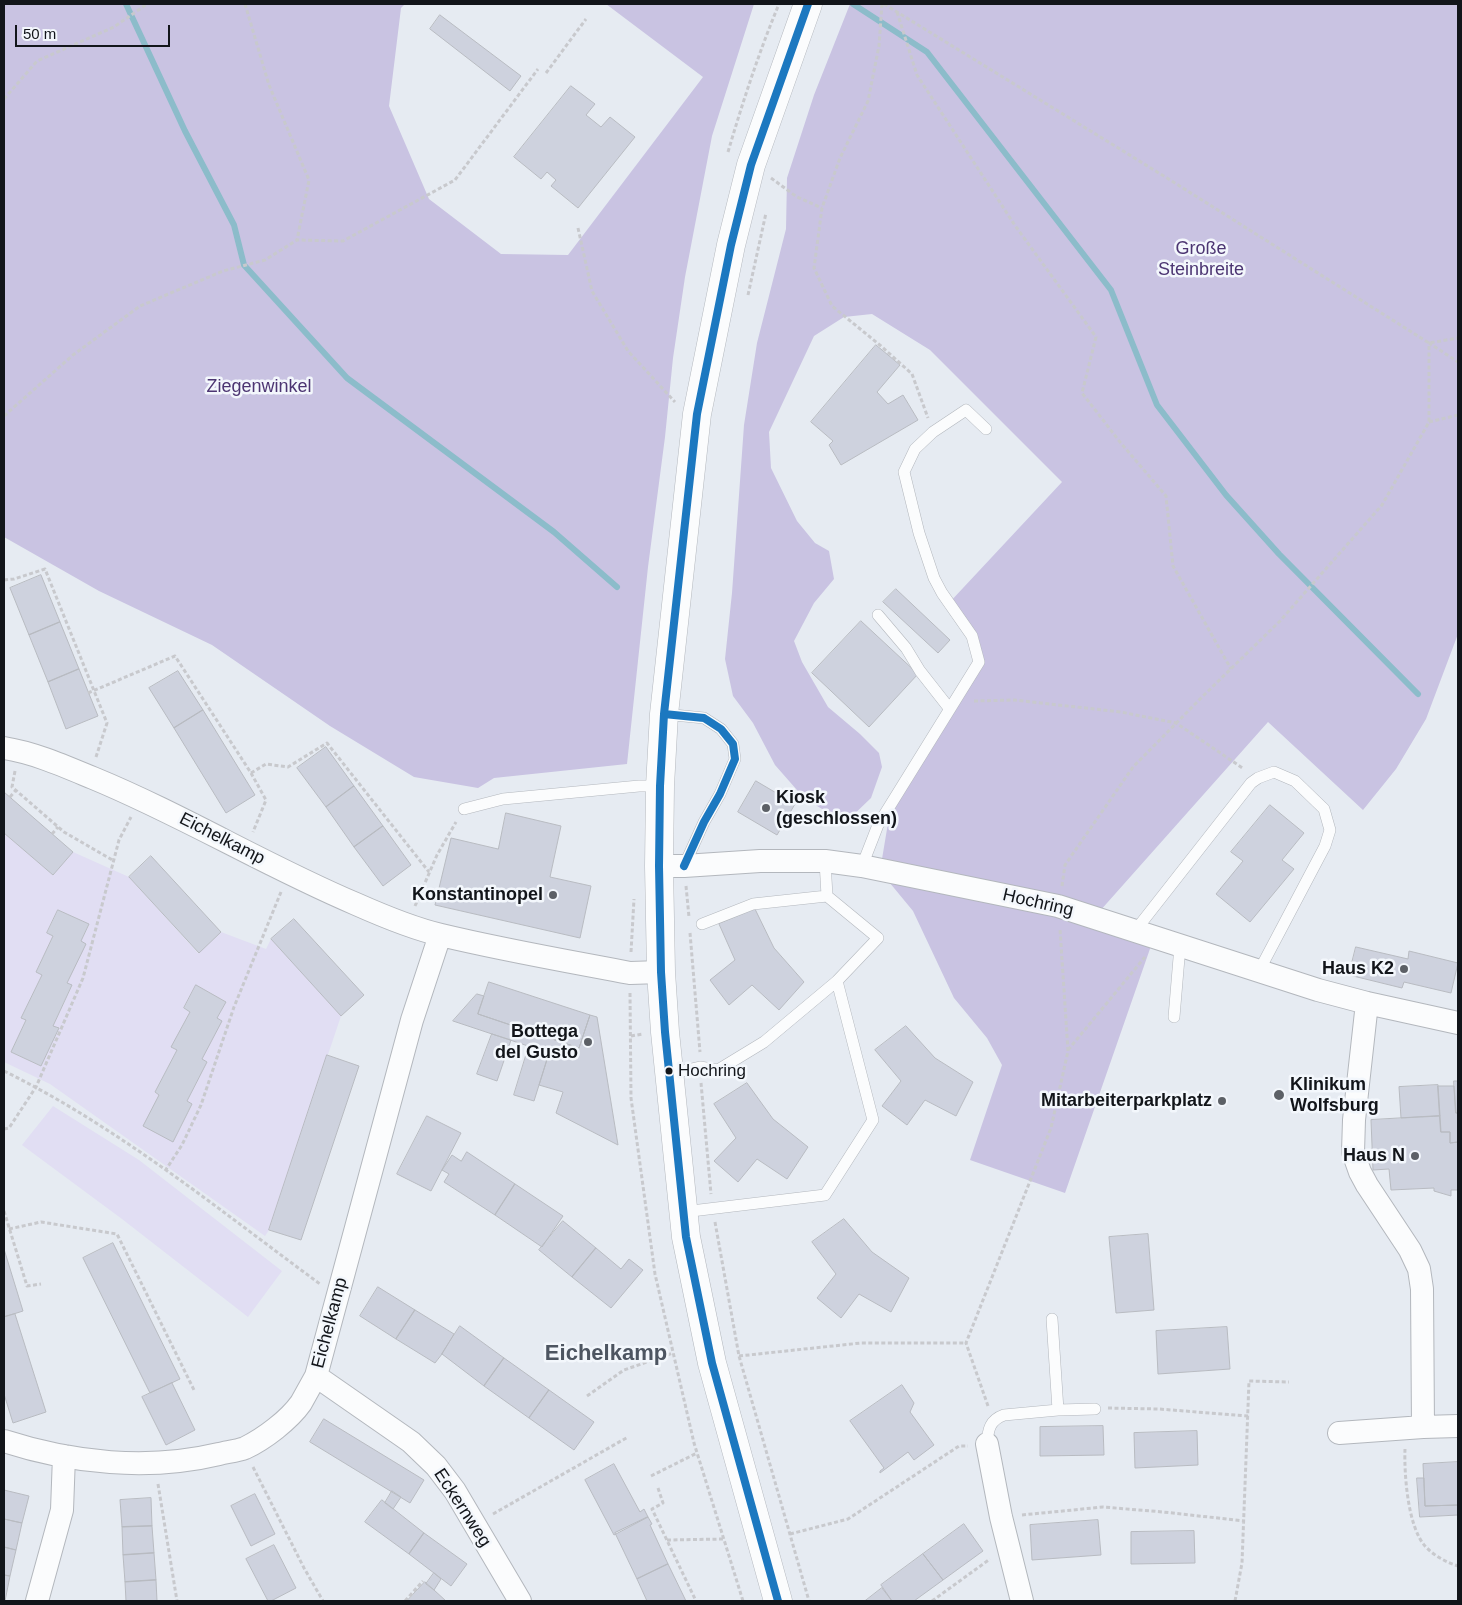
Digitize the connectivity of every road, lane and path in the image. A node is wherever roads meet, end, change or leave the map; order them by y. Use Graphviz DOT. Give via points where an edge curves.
graph roads {
  1 [pos="147,4"];
  2 [pos="245,4"];
  3 [pos="779,4"];
  4 [pos="883,4"];
  5 [pos="807,7"];
  6 [pos="897,12"];
  7 [pos="586,19"];
  8 [pos="538,69"];
  9 [pos="546,74"];
  10 [pos="4,99"];
  11 [pos="739,161"];
  12 [pos="822,208"];
  13 [pos="578,228"];
  14 [pos="298,240"];
  15 [pos="1458,338"];
  16 [pos="1429,344"];
  17 [pos="1458,362"];
  18 [pos="679,406"];
  19 [pos="1458,415"];
  20 [pos="4,416"];
  21 [pos="1429,422"];
  22 [pos="986,429"];
  23 [pos="933,432"];
  24 [pos="4,580"];
  25 [pos="55,596"];
  26 [pos="50,598"];
  27 [pos="878,615"];
  28 [pos="74,642"];
  29 [pos="69,645"];
  30 [pos="1231,669"];
  31 [pos="94,691"];
  32 [pos="88,693"];
  33 [pos="951,705"];
  34 [pos="664,714"];
  35 [pos="1176,723"];
  36 [pos="11,750"];
  37 [pos="251,773"];
  38 [pos="89,777"];
  39 [pos="1258,778"];
  40 [pos="660,786"];
  41 [pos="16,790"];
  42 [pos="10,798"];
  43 [pos="140,798"];
  44 [pos="464,809"];
  45 [pos="59,827"];
  46 [pos="52,834"];
  47 [pos="245,851"];
  48 [pos="825,861"];
  49 [pos="114,862"];
  50 [pos="672,866"];
  51 [pos="862,866"];
  52 [pos="429,872"];
  53 [pos="289,873"];
  54 [pos="828,896"];
  55 [pos="1058,906"];
  56 [pos="702,924"];
  57 [pos="406,925"];
  58 [pos="1135,931"];
  59 [pos="440,935"];
  60 [pos="1170,943"];
  61 [pos="1259,971"];
  62 [pos="661,972"];
  63 [pos="837,981"];
  64 [pos="1367,1003"];
  65 [pos="1174,1017"];
  66 [pos="1458,1023"];
  67 [pos="1068,1051"];
  68 [pos="4,1071"];
  69 [pos="670,1074"];
  70 [pos="36,1087"];
  71 [pos="4,1129"];
  72 [pos="165,1171"];
  73 [pos="4,1211"];
  74 [pos="683,1212"];
  75 [pos="9,1229"];
  76 [pos="42,1284"];
  77 [pos="338,1298"];
  78 [pos="1052,1319"];
  79 [pos="966,1343"];
  80 [pos="673,1353"];
  81 [pos="739,1356"];
  82 [pos="316,1376"];
  83 [pos="1289,1382"];
  84 [pos="195,1392"];
  85 [pos="587,1396"];
  86 [pos="1095,1409"];
  87 [pos="1058,1410"];
  88 [pos="1248,1416"];
  89 [pos="993,1421"];
  90 [pos="1458,1426"];
  91 [pos="1414,1428"];
  92 [pos="1339,1433"];
  93 [pos="628,1437"];
  94 [pos="4,1441"];
  95 [pos="987,1444"];
  96 [pos="244,1448"];
  97 [pos="697,1453"];
  98 [pos="64,1456"];
  99 [pos="154,1463"];
  100 [pos="651,1476"];
  101 [pos="658,1488"];
  102 [pos="1001,1516"];
  103 [pos="1244,1521"];
  104 [pos="475,1525"];
  105 [pos="790,1534"];
  106 [pos="724,1539"];
  107 [pos="667,1540"];
  108 [pos="1008,1546"];
  109 [pos="1457,1566"];
  110 [pos="1458,1570"];
  111 [pos="423,1581"];
  112 [pos="37,1601"];
  113 [pos="177,1601"];
  114 [pos="323,1601"];
  115 [pos="405,1601"];
  116 [pos="520,1601"];
  117 [pos="696,1601"];
  118 [pos="778,1601"];
  119 [pos="932,1601"];
  120 [pos="1022,1601"];
  121 [pos="1235,1601"];
  1 -- 10 [label="path" via="114,27 37,61"];
  2 -- 14 [label="path" via="269,85 310,180"];
  3 -- 11 [label="path" via="742,102"];
  4 -- 6 [label="path"];
  4 -- 12 [label="path" via="880,46 868,101 840,158"];
  5 -- 11 [label="street"];
  6 -- 16 [label="path"];
  6 -- 30 [label="path" via="917,75 1014,224 1096,337 1082,393 1166,496 1173,566"];
  7 -- 9 [label="path"];
  8 -- 14 [label="path" via="455,180 342,242"];
  11 -- 12 [label="path" via="797,197"];
  11 -- 34 [label="street" via="731,245 697,414"];
  12 -- 23 [label="path" via="814,268 832,306 912,374"];
  13 -- 18 [label="path" via="592,291 628,350"];
  14 -- 20 [label="path" via="265,260 223,271 140,306 73,355"];
  15 -- 16 [label="path"];
  16 -- 17 [label="path"];
  16 -- 21 [label="path"];
  19 -- 21 [label="path"];
  21 -- 30 [label="path" via="1382,505 1280,621"];
  22 -- 23 [label="lane" via="966,410"];
  23 -- 33 [label="lane" via="915,449 904,472 934,578 972,636 979,662"];
  24 -- 25 [label="path" via="45,569"];
  25 -- 26 [label="path"];
  25 -- 28 [label="path"];
  27 -- 33 [label="lane" via="906,648 920,672"];
  28 -- 29 [label="path"];
  28 -- 31 [label="path"];
  30 -- 35 [label="path"];
  31 -- 32 [label="path"];
  31 -- 37 [label="path" via="176,656"];
  31 -- 38 [label="path" via="107,723"];
  33 -- 35 [label="path" via="1014,700 1121,712"];
  33 -- 51 [label="lane" via="878,825"];
  34 -- 40 [label="street"];
  34 -- 50 [label="lane" via="704,718 721,728 733,744 735,759 704,822"];
  35 -- 39 [label="path"];
  35 -- 55 [label="path" via="1133,767 1065,865"];
  36 -- 38 [label="street, Eichelkamp" via="59,763"];
  36 -- 41 [label="path" via="12,787"];
  37 -- 47 [label="path" via="266,800"];
  37 -- 52 [label="path" via="266,764 288,767 327,743"];
  38 -- 43 [label="street, Eichelkamp"];
  39 -- 58 [label="lane"];
  39 -- 61 [label="lane" via="1274,772 1295,782 1324,809 1330,830 1325,846"];
  40 -- 44 [label="lane" via="503,799"];
  40 -- 50 [label="street"];
  41 -- 42 [label="path"];
  41 -- 45 [label="path"];
  43 -- 47 [label="street, Eichelkamp"];
  43 -- 49 [label="path" via="120,840"];
  44 -- 52 [label="path"];
  45 -- 46 [label="path"];
  45 -- 49 [label="path"];
  47 -- 53 [label="street, Eichelkamp"];
  48 -- 50 [label="street, Hochring" via="760,860"];
  48 -- 51 [label="street, Hochring"];
  48 -- 54 [label="lane"];
  49 -- 70 [label="path" via="83,978"];
  50 -- 62 [label="street"];
  51 -- 55 [label="street, Hochring"];
  52 -- 57 [label="path"];
  53 -- 57 [label="street, Eichelkamp"];
  53 -- 72 [label="path" via="234,1007 201,1105"];
  54 -- 56 [label="lane" via="753,904"];
  54 -- 63 [label="lane" via="878,938"];
  55 -- 58 [label="street, Hochring"];
  55 -- 67 [label="path"];
  57 -- 59 [label="street, Eichelkamp"];
  58 -- 60 [label="street, Hochring"];
  59 -- 62 [label="street, Eichelkamp" via="630,974"];
  59 -- 77 [label="street, Eichelkamp" via="412,1020"];
  60 -- 61 [label="street, Hochring"];
  60 -- 65 [label="lane"];
  60 -- 67 [label="path"];
  61 -- 64 [label="street, Hochring"];
  62 -- 69 [label="street"];
  63 -- 69 [label="lane" via="764,1042 718,1070 700,1067"];
  63 -- 74 [label="lane" via="873,1120 826,1195"];
  64 -- 66 [label="street, Hochring"];
  64 -- 91 [label="street" via="1354,1120 1354,1152 1367,1185 1419,1269 1422,1289"];
  67 -- 79 [label="path" via="1051,1128"];
  68 -- 70 [label="path"];
  69 -- 74 [label="street"];
  70 -- 71 [label="path" via="9,1128"];
  70 -- 72 [label="path" via="133,1146"];
  72 -- 77 [label="path"];
  73 -- 75 [label="path"];
  74 -- 118 [label="street" via="712,1363"];
  75 -- 76 [label="path" via="27,1286"];
  75 -- 84 [label="path" via="41,1222 117,1234"];
  77 -- 82 [label="street, Eichelkamp"];
  78 -- 87 [label="lane"];
  79 -- 81 [label="path" via="861,1343"];
  79 -- 89 [label="path"];
  80 -- 85 [label="path" via="624,1370"];
  82 -- 96 [label="street, Eichelkamp" via="300,1404 276,1428"];
  82 -- 104 [label="street, Eckernweg" via="411,1442 436,1466"];
  83 -- 88 [label="path" via="1249,1381"];
  86 -- 87 [label="lane"];
  86 -- 88 [label="path" via="1159,1409"];
  87 -- 89 [label="lane" via="1004,1415"];
  88 -- 103 [label="path"];
  89 -- 95 [label="lane"];
  90 -- 91 [label="street"];
  91 -- 92 [label="street"];
  91 -- 109 [label="path" via="1404,1470 1417,1534 1439,1558"];
  93 -- 104 [label="path"];
  94 -- 98 [label="street, Eichelkamp"];
  95 -- 102 [label="street"];
  95 -- 105 [label="path" via="959,1446 848,1519"];
  96 -- 99 [label="street, Eichelkamp" via="196,1460"];
  96 -- 114 [label="path"];
  97 -- 100 [label="path"];
  98 -- 99 [label="street, Eichelkamp"];
  98 -- 112 [label="street" via="62,1510"];
  99 -- 113 [label="path"];
  101 -- 107 [label="path" via="663,1503 652,1509"];
  102 -- 103 [label="path" via="1104,1507"];
  102 -- 108 [label="street"];
  103 -- 121 [label="path" via="1242,1563"];
  104 -- 116 [label="street, Eckernweg"];
  106 -- 107 [label="path"];
  107 -- 117 [label="path"];
  108 -- 119 [label="path"];
  108 -- 120 [label="street"];
  109 -- 110 [label="path"];
  111 -- 115 [label="path"];
}
